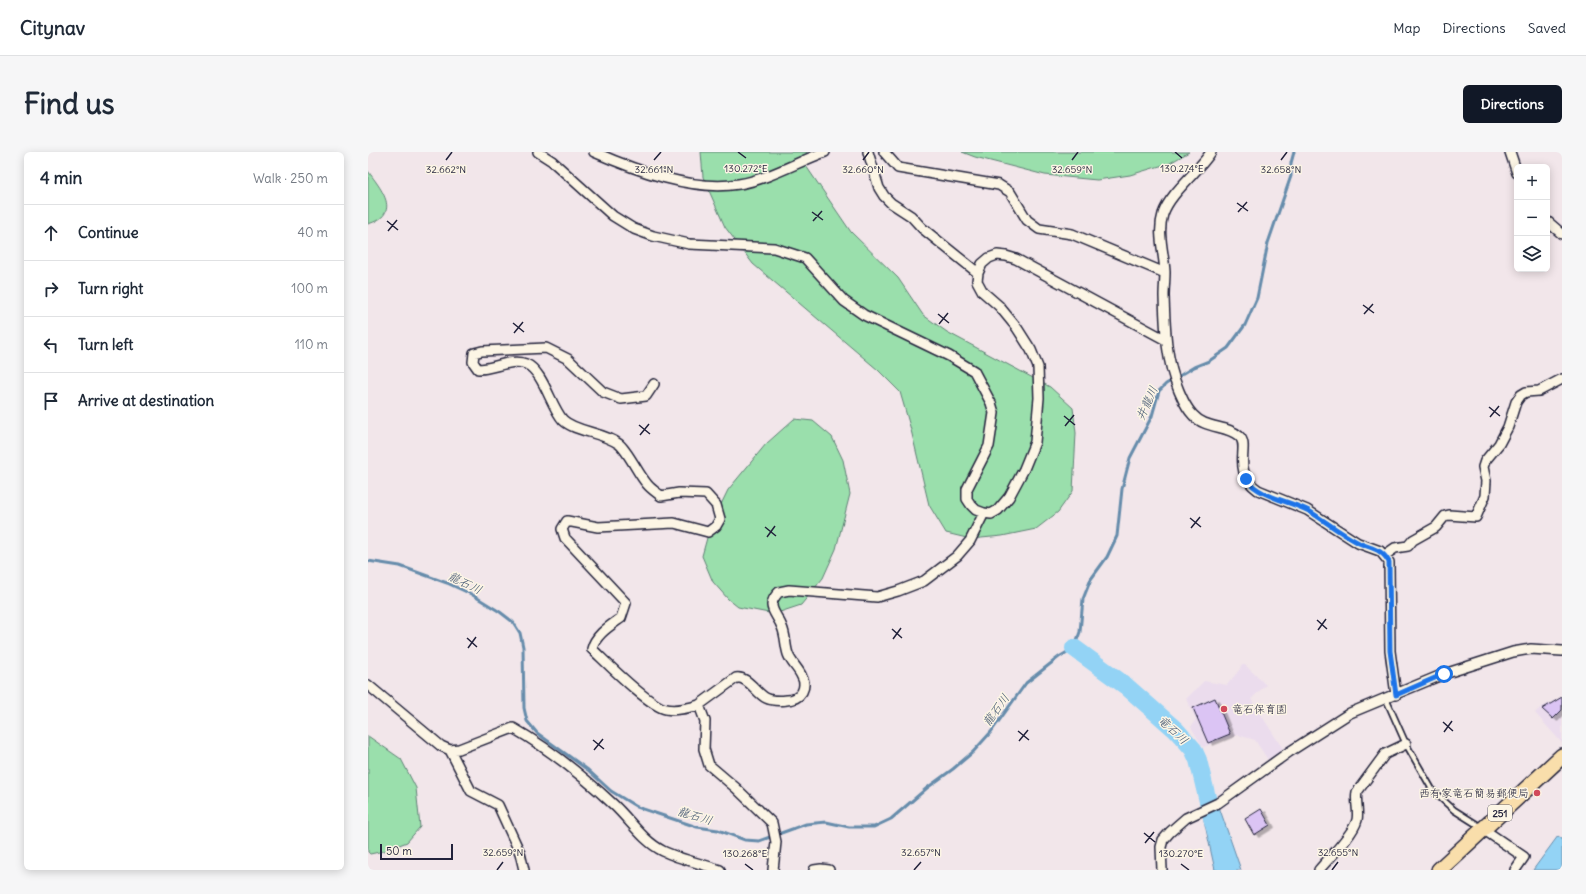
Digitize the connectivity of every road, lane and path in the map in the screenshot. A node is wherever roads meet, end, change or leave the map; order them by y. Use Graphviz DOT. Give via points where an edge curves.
graph roads {
  1 [pos="538,152"];
  2 [pos="594,152"];
  3 [pos="825,152"];
  4 [pos="868,152"];
  5 [pos="884,152"];
  6 [pos="1212,152"];
  7 [pos="1510,152"];
  8 [pos="1514,164"];
  9 [pos="1550,223"];
  10 [pos="1562,234"];
  11 [pos="978,273"];
  12 [pos="1165,273"];
  13 [pos="1166,340"];
  14 [pos="1562,379"];
  15 [pos="654,384"];
  16 [pos="984,513"];
  17 [pos="1385,555"];
  18 [pos="1562,651"];
  19 [pos="368,685"];
  20 [pos="1396,695"];
  21 [pos="1386,699"];
  22 [pos="699,705"];
  23 [pos="1406,744"];
  24 [pos="450,750"];
  25 [pos="1562,756"];
  26 [pos="1483,829"];
  27 [pos="524,870"];
  28 [pos="720,870"];
  29 [pos="773,870"];
  30 [pos="814,870"];
  31 [pos="829,870"];
  32 [pos="1162,870"];
  33 [pos="1319,870"];
  34 [pos="1439,870"];
  35 [pos="1515,870"];
  1 -- 16 [label="street" via="552,160 613,216 634,229 690,244 774,248 805,258 844,301 864,315 949,356 974,371 994,413 989,446 967,489 967,499 971,505"];
  2 -- 3 [label="street" via="640,170 694,184 713,186 759,179"];
  4 -- 11 [label="street" via="884,196"];
  5 -- 12 [label="street" via="898,168 999,185 1010,192 1027,220 1039,229 1072,234"];
  6 -- 12 [label="street" via="1163,214 1160,229"];
  7 -- 8 [label="street"];
  9 -- 10 [label="street"];
  11 -- 13 [label="street" via="982,264 997,255 1016,259"];
  11 -- 16 [label="street" via="979,286 983,292 999,306 1031,350 1038,367 1039,398 1035,442 1024,469 1009,498 998,510 991,514"];
  12 -- 13 [label="street"];
  13 -- 17 [label="street" via="1174,378 1186,407 1201,422 1233,432 1242,439 1243,472 1251,485 1307,510 1358,543"];
  14 -- 17 [label="street" via="1539,391 1526,392 1516,402 1508,427 1485,460 1485,496 1476,517 1445,516 1436,527 1413,540 1408,546 1395,548"];
  15 -- 22 [label="street" via="646,396 621,399 603,392 568,359 546,348 474,353 473,362 478,369 488,369 517,361 528,365 538,376 563,419 572,426 603,435 620,444 647,484 661,496 679,493 706,494 716,505 720,519 708,532 674,523 598,527 567,521 562,529 565,538 626,603 622,618 594,641 592,649 653,704 666,709"];
  16 -- 22 [label="street" via="970,541 957,556 924,581 876,597 789,590 779,592 772,601 773,611 782,626 788,654 803,678 802,693 790,700 777,701 766,698 744,679 736,678"];
  17 -- 20 [label="street" via="1389,562 1390,651"];
  18 -- 20 [label="street" via="1530,649 1513,652 1444,674"];
  19 -- 24 [label="street" via="441,746"];
  20 -- 21 [label="street"];
  21 -- 23 [label="lane"];
  21 -- 32 [label="street" via="1350,713 1289,752 1218,803 1193,814 1163,840"];
  22 -- 29 [label="street" via="704,721 704,749 710,765 772,823 775,840"];
  23 -- 26 [label="lane" via="1433,791 1454,810"];
  23 -- 33 [label="street" via="1385,754 1357,792 1358,819"];
  24 -- 27 [label="street" via="471,791 498,804 520,853"];
  24 -- 28 [label="street" via="459,750 513,728 537,741 573,769 614,805 650,842 663,851"];
  25 -- 26 [label="highway, 251"];
  26 -- 34 [label="highway, 251"];
  26 -- 35 [label="street" via="1524,857"];
  30 -- 31 [label="street"];
}
